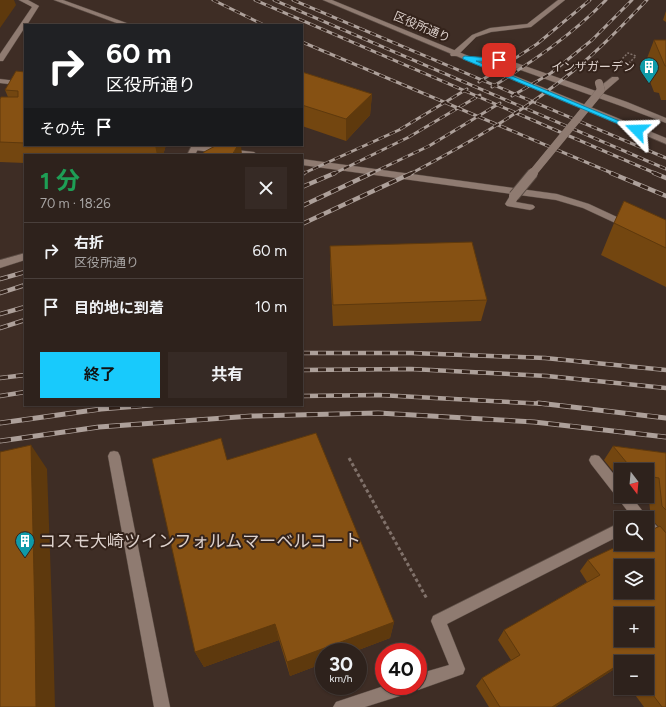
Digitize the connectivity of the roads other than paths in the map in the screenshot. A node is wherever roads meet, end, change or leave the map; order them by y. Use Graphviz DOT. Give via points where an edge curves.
graph roads {
  1 [pos="22,0"];
  2 [pos="57,0"];
  3 [pos="326,0"];
  4 [pos="562,0"];
  5 [pos="126,24"];
  6 [pos="454,54"];
  7 [pos="465,58"];
  8 [pos="0,59"];
  9 [pos="615,79"];
  10 [pos="0,81"];
  11 [pos="24,84"];
  12 [pos="666,121"];
  13 [pos="666,142"];
  14 [pos="194,149"];
  15 [pos="244,154"];
  16 [pos="303,162"];
  17 [pos="530,207"];
  18 [pos="637,229"];
  19 [pos="24,256"];
  20 [pos="0,264"];
  21 [pos="114,456"];
  22 [pos="595,460"];
  23 [pos="614,484"];
  24 [pos="628,503"];
  25 [pos="635,511"];
  26 [pos="614,532"];
  27 [pos="654,532"];
  28 [pos="666,545"];
  29 [pos="427,679"];
  30 [pos="378,695"];
  31 [pos="162,707"];
  32 [pos="341,707"];
  1 -- 8 [label="street" via="36,6"];
  2 -- 5 [label="street"];
  3 -- 6 [label="street, 区役所通り"];
  4 -- 6 [label="street" via="529,26 490,30 474,36"];
  6 -- 7 [label="street, 区役所通り"];
  7 -- 12 [label="street, 区役所通り" via="499,60"];
  7 -- 13 [label="street, 区役所通り"];
  9 -- 17 [label="street, bridge" via="600,86 510,204"];
  10 -- 11 [label="street"];
  14 -- 15 [label="street"];
  16 -- 18 [label="street" via="556,197 586,206"];
  19 -- 20 [label="street"];
  21 -- 31 [label="street"];
  22 -- 23 [label="street"];
  24 -- 25 [label="street"];
  26 -- 29 [label="street" via="438,621 458,669"];
  27 -- 28 [label="street"];
  30 -- 32 [label="street"];
}
